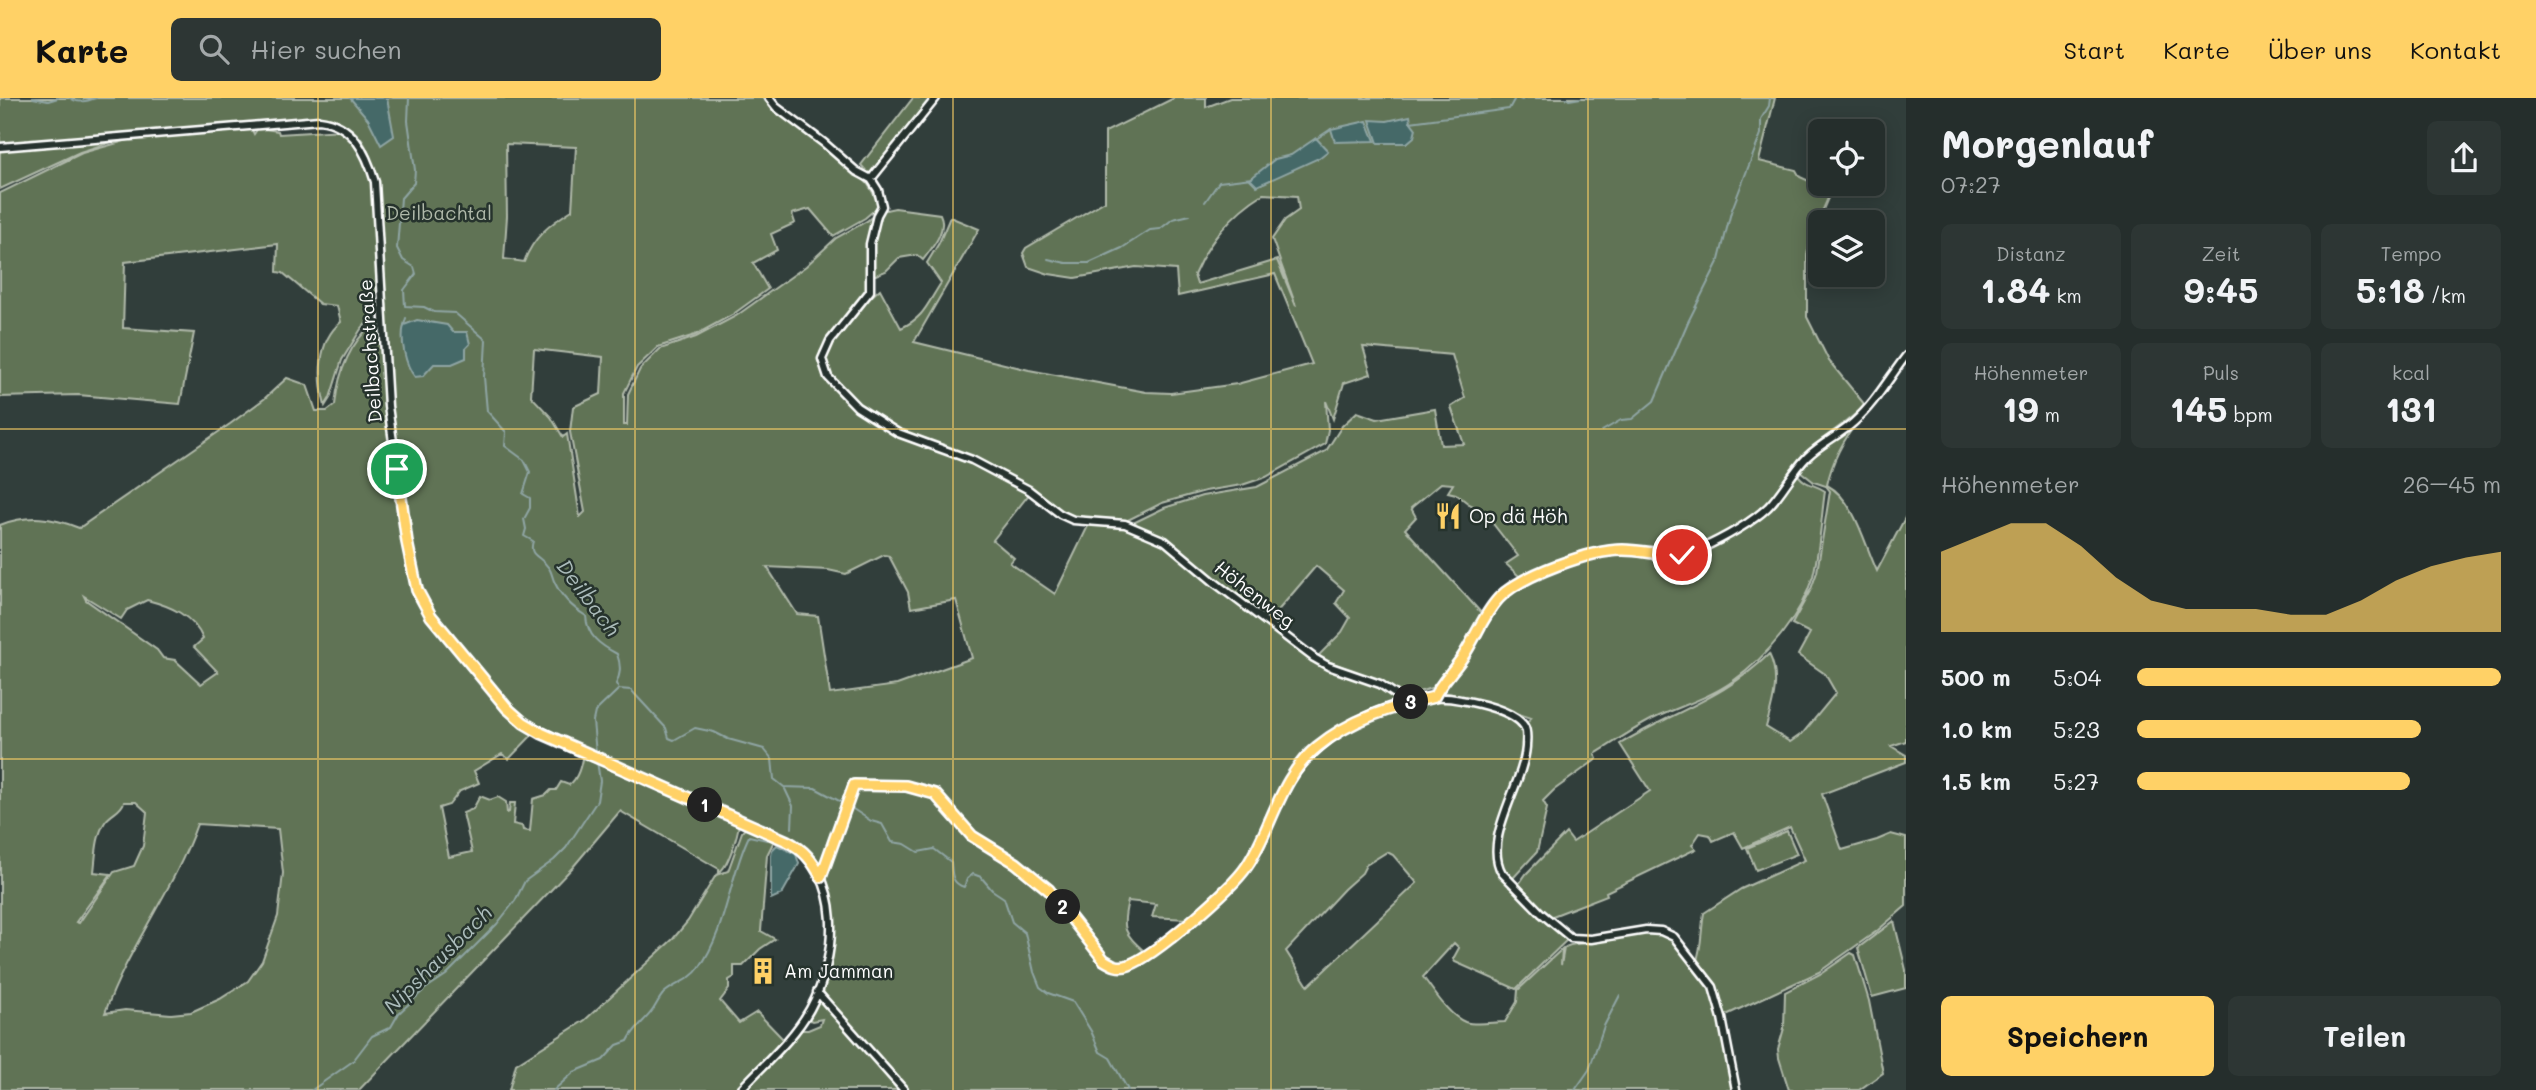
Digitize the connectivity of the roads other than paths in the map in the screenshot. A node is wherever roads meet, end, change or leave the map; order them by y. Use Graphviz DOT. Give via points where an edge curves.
graph roads {
  1 [pos="769,98"];
  2 [pos="936,98"];
  3 [pos="0,147"];
  4 [pos="871,179"];
  5 [pos="1906,356"];
  6 [pos="1434,697"];
  7 [pos="1408,703"];
  8 [pos="821,877"];
  9 [pos="817,992"];
  10 [pos="740,1090"];
  11 [pos="904,1090"];
  12 [pos="1736,1090"];
  1 -- 4 [label="street"];
  2 -- 4 [label="street"];
  3 -- 8 [label="street, Deilbachstraße" via="319,120 350,132 369,162 375,182 388,406 407,542 417,590 431,616 524,723 787,841 813,861"];
  4 -- 7 [label="street, Höhenweg" via="882,206 870,244 870,291 830,341 822,359 828,377 857,407 898,433 954,452 1029,489 1066,518 1125,524 1165,541 1314,658 1380,684"];
  5 -- 6 [label="street" via="1857,420 1807,457 1769,506 1749,521 1682,555 1605,551 1513,586 1488,612"];
  6 -- 7 [label="street"];
  6 -- 12 [label="street" via="1478,703 1510,715 1527,733 1525,760 1496,848 1502,873 1571,937 1591,939 1634,930 1661,931 1674,937 1713,987"];
  7 -- 8 [label="street" via="1355,722 1306,758 1236,880 1178,932 1126,966 1104,960 1049,890 972,836 935,794 906,786 854,785"];
  8 -- 9 [label="street, Deilbachstraße" via="830,902 832,933"];
  9 -- 10 [label="street, Deilbachstraße" via="800,1025"];
  9 -- 11 [label="street"];
}
